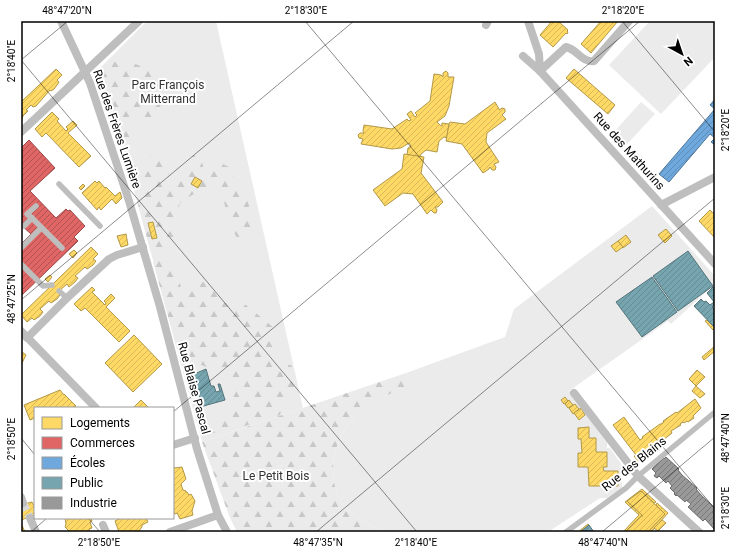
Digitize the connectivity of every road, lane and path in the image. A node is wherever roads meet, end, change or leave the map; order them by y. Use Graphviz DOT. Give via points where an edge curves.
graph roads {
  1 [pos="61,21"];
  2 [pos="139,21"];
  3 [pos="528,21"];
  4 [pos="629,21"];
  5 [pos="523,56"];
  6 [pos="85,71"];
  7 [pos="540,71"];
  8 [pos="21,132"];
  9 [pos="715,177"];
  10 [pos="59,184"];
  11 [pos="662,205"];
  12 [pos="36,206"];
  13 [pos="32,218"];
  14 [pos="24,226"];
  15 [pos="100,226"];
  16 [pos="41,228"];
  17 [pos="143,247"];
  18 [pos="21,248"];
  19 [pos="62,248"];
  20 [pos="21,264"];
  21 [pos="715,264"];
  22 [pos="52,285"];
  23 [pos="59,291"];
  24 [pos="67,298"];
  25 [pos="21,331"];
  26 [pos="27,338"];
  27 [pos="574,393"];
  28 [pos="95,407"];
  29 [pos="715,412"];
  30 [pos="194,438"];
  31 [pos="174,445"];
  32 [pos="638,476"];
  33 [pos="218,515"];
  34 [pos="30,518"];
  35 [pos="36,532"];
  36 [pos="170,532"];
  37 [pos="227,532"];
  38 [pos="566,532"];
  39 [pos="699,532"];
  1 -- 6 [label="street, Rue des Frères Lumière"];
  2 -- 6 [label="street"];
  3 -- 7 [label="street" via="539,54"];
  4 -- 7 [label="street" via="594,61 589,62 566,47"];
  5 -- 7 [label="street, Rue des Mathurins"];
  6 -- 8 [label="street"];
  6 -- 17 [label="street, Rue des Frères Lumière"];
  7 -- 11 [label="street, Rue des Mathurins"];
  9 -- 11 [label="street"];
  10 -- 15 [label="street"];
  11 -- 21 [label="street, Rue des Mathurins"];
  12 -- 13 [label="street" via="28,214"];
  13 -- 14 [label="street"];
  13 -- 16 [label="street"];
  16 -- 18 [label="street"];
  16 -- 19 [label="street"];
  17 -- 24 [label="street" via="109,260"];
  17 -- 30 [label="street, Rue Blaise Pascal"];
  20 -- 22 [label="street" via="43,286"];
  23 -- 24 [label="street"];
  24 -- 26 [label="street"];
  25 -- 26 [label="street"];
  26 -- 28 [label="street"];
  27 -- 32 [label="street"];
  29 -- 32 [label="street, Rue des Blains"];
  30 -- 31 [label="street"];
  30 -- 33 [label="street, Rue Blaise Pascal"];
  32 -- 38 [label="street, Rue des Blains" via="626,488"];
  32 -- 39 [label="street"];
  33 -- 36 [label="street"];
  33 -- 37 [label="street, Rue Blaise Pascal"];
  34 -- 35 [label="street"];
}
